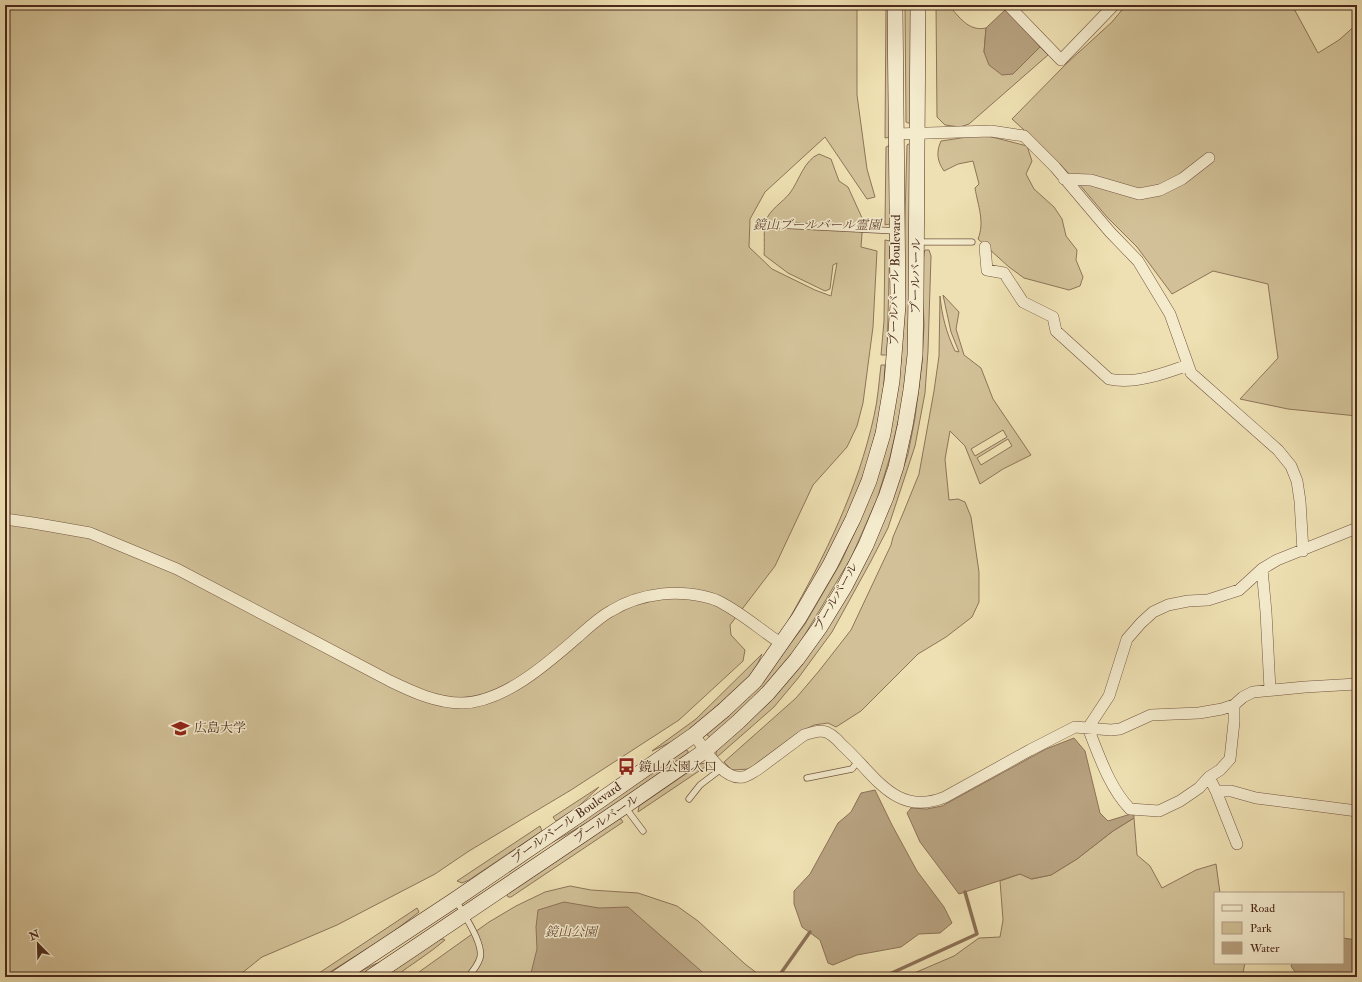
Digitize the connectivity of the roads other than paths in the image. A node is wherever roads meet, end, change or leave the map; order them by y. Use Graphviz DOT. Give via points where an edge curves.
graph roads {
  1 [pos="896,5"];
  2 [pos="918,5"];
  3 [pos="1008,5"];
  4 [pos="1114,5"];
  5 [pos="897,134"];
  6 [pos="917,134"];
  7 [pos="1209,158"];
  8 [pos="1064,179"];
  9 [pos="778,225"];
  10 [pos="897,231"];
  11 [pos="916,242"];
  12 [pos="972,242"];
  13 [pos="985,247"];
  14 [pos="1188,364"];
  15 [pos="5,519"];
  16 [pos="1357,528"];
  17 [pos="1302,551"];
  18 [pos="1262,569"];
  19 [pos="782,644"];
  20 [pos="1357,684"];
  21 [pos="1270,690"];
  22 [pos="1234,705"];
  23 [pos="1088,728"];
  24 [pos="694,735"];
  25 [pos="706,750"];
  26 [pos="858,762"];
  27 [pos="721,769"];
  28 [pos="1209,777"];
  29 [pos="807,778"];
  30 [pos="1216,791"];
  31 [pos="690,799"];
  32 [pos="625,806"];
  33 [pos="1357,811"];
  34 [pos="643,831"];
  35 [pos="1237,844"];
  36 [pos="456,899"];
  37 [pos="464,915"];
  38 [pos="338,977"];
  39 [pos="371,977"];
  40 [pos="468,977"];
  1 -- 5 [label="street, ブールバール Boulevard"];
  2 -- 6 [label="street, ブールバール"];
  3 -- 4 [label="street" via="1061,60"];
  5 -- 6 [label="street"];
  5 -- 10 [label="street, ブールバール Boulevard"];
  6 -- 8 [label="street" via="991,131 1024,136 1055,166"];
  6 -- 11 [label="street, ブールバール"];
  7 -- 8 [label="street" via="1182,179 1160,190 1139,194 1091,180"];
  8 -- 14 [label="street" via="1138,262 1170,314"];
  9 -- 10 [label="lane"];
  10 -- 19 [label="street, ブールバール Boulevard" via="898,305 892,381 883,434 853,519 830,566"];
  11 -- 12 [label="lane"];
  11 -- 25 [label="street, ブールバール" via="911,390 896,467 866,545 845,586 797,660 768,693"];
  13 -- 14 [label="street" via="987,270 1004,273 1023,302 1053,317 1056,331 1109,379 1119,381 1154,376"];
  14 -- 17 [label="street" via="1192,373 1278,450 1291,466 1297,481 1300,501"];
  15 -- 19 [label="street" via="90,533 177,569 390,681 421,696 447,702 476,702 500,695 528,676 597,620 624,604 649,596 682,593 716,600"];
  16 -- 17 [label="street"];
  17 -- 18 [label="street" via="1277,560"];
  18 -- 21 [label="street"];
  18 -- 23 [label="street" via="1239,590 1208,600 1168,605 1153,612 1127,638 1109,696"];
  19 -- 24 [label="street, ブールバール Boulevard" via="755,681"];
  20 -- 21 [label="street"];
  21 -- 22 [label="street" via="1253,692"];
  22 -- 23 [label="street" via="1199,713 1151,715 1120,729"];
  22 -- 28 [label="street" via="1230,759"];
  23 -- 26 [label="street" via="1075,727 945,797 931,802 918,803 900,799"];
  23 -- 28 [label="street" via="1107,774 1120,799 1130,809 1158,811 1180,801 1199,788"];
  24 -- 25 [label="street"];
  24 -- 36 [label="street, ブールバール Boulevard"];
  25 -- 27 [label="street"];
  25 -- 32 [label="street, ブールバール"];
  26 -- 27 [label="street" via="835,738 822,731 804,735 751,774 736,777"];
  26 -- 29 [label="lane" via="852,769"];
  27 -- 31 [label="lane" via="700,785"];
  28 -- 30 [label="street"];
  30 -- 33 [label="street" via="1231,791 1256,798"];
  30 -- 35 [label="street"];
  32 -- 34 [label="lane"];
  32 -- 37 [label="street, ブールバール"];
  36 -- 37 [label="lane"];
  36 -- 38 [label="street, ブールバール Boulevard"];
  37 -- 39 [label="street, ブールバール"];
  37 -- 40 [label="lane" via="480,946 477,965"];
}
